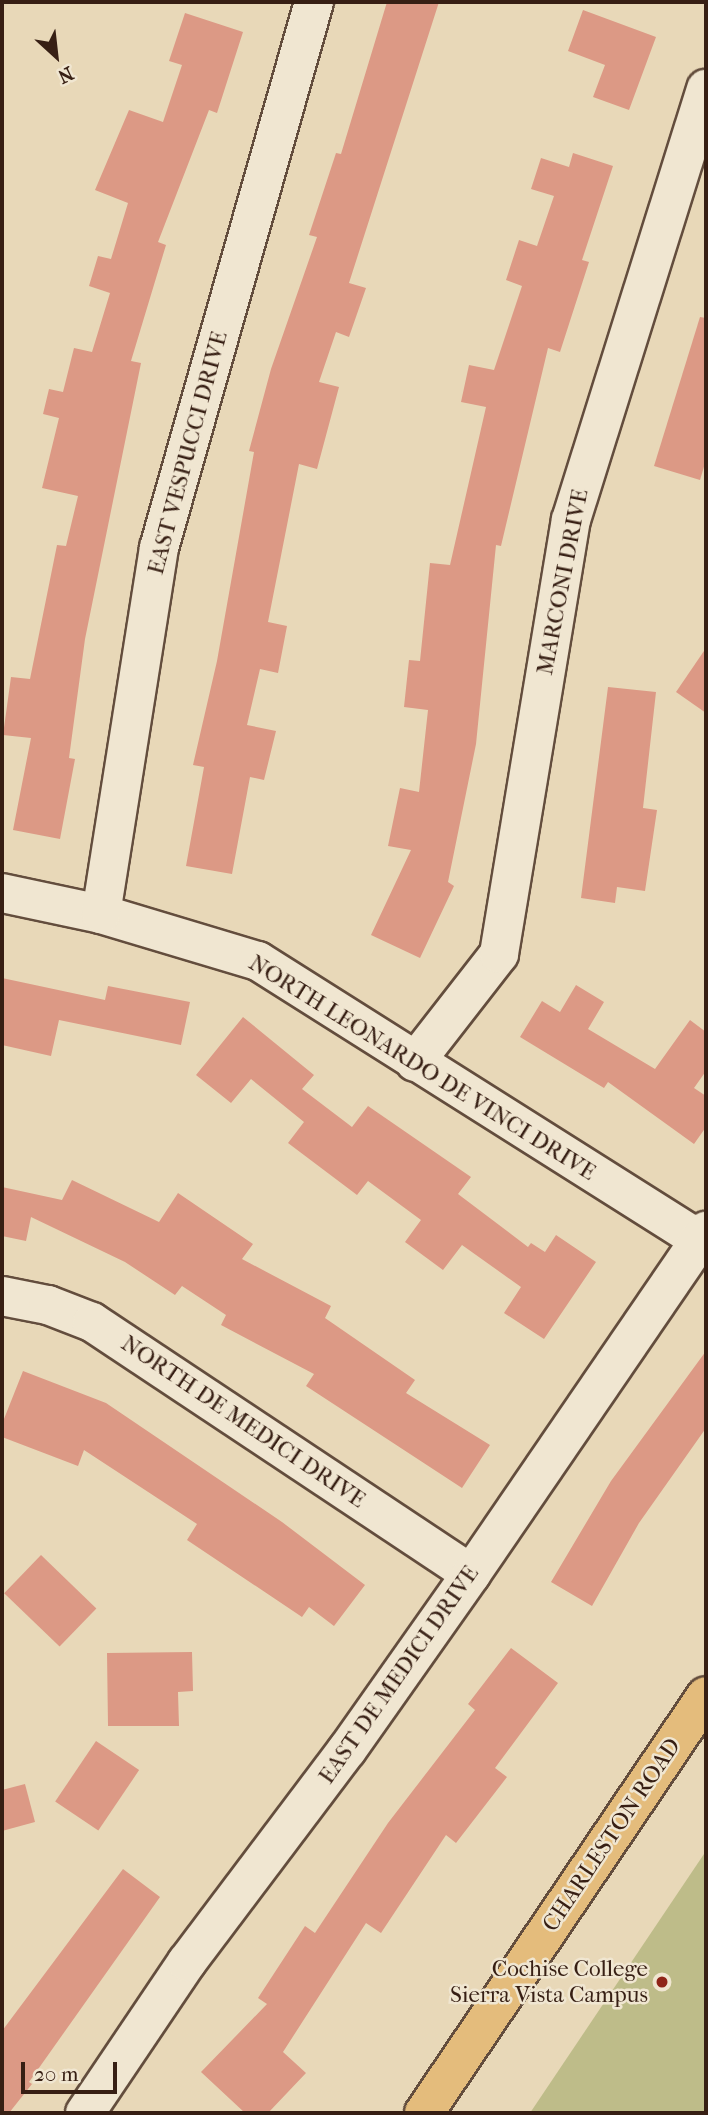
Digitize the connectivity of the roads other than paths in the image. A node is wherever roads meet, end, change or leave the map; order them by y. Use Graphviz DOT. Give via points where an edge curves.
graph roads {
  1 [pos="314,2"];
  2 [pos="706,89"];
  3 [pos="2,893"];
  4 [pos="101,914"];
  5 [pos="415,1062"];
  6 [pos="704,1239"];
  7 [pos="2,1296"];
  8 [pos="471,1574"];
  9 [pos="706,1696"];
  10 [pos="85,2113"];
  11 [pos="424,2113"];
  1 -- 4 [label="street, EAST VESPUCCI DRIVE" via="159,548"];
  2 -- 5 [label="street, MARCONI DRIVE" via="571,520 499,954"];
  3 -- 4 [label="street, NORTH LEONARDO DE VINCI DRIVE"];
  4 -- 5 [label="street, NORTH LEONARDO DE VINCI DRIVE" via="258,961"];
  5 -- 6 [label="street, NORTH LEONARDO DE VINCI DRIVE"];
  6 -- 8 [label="street, EAST DE MEDICI DRIVE"];
  7 -- 8 [label="street, NORTH DE MEDICI DRIVE" via="48,1305 92,1322"];
  8 -- 10 [label="street, EAST DE MEDICI DRIVE" via="347,1750 187,1962"];
  9 -- 11 [label="main road, CHARLESTON ROAD"];
}
